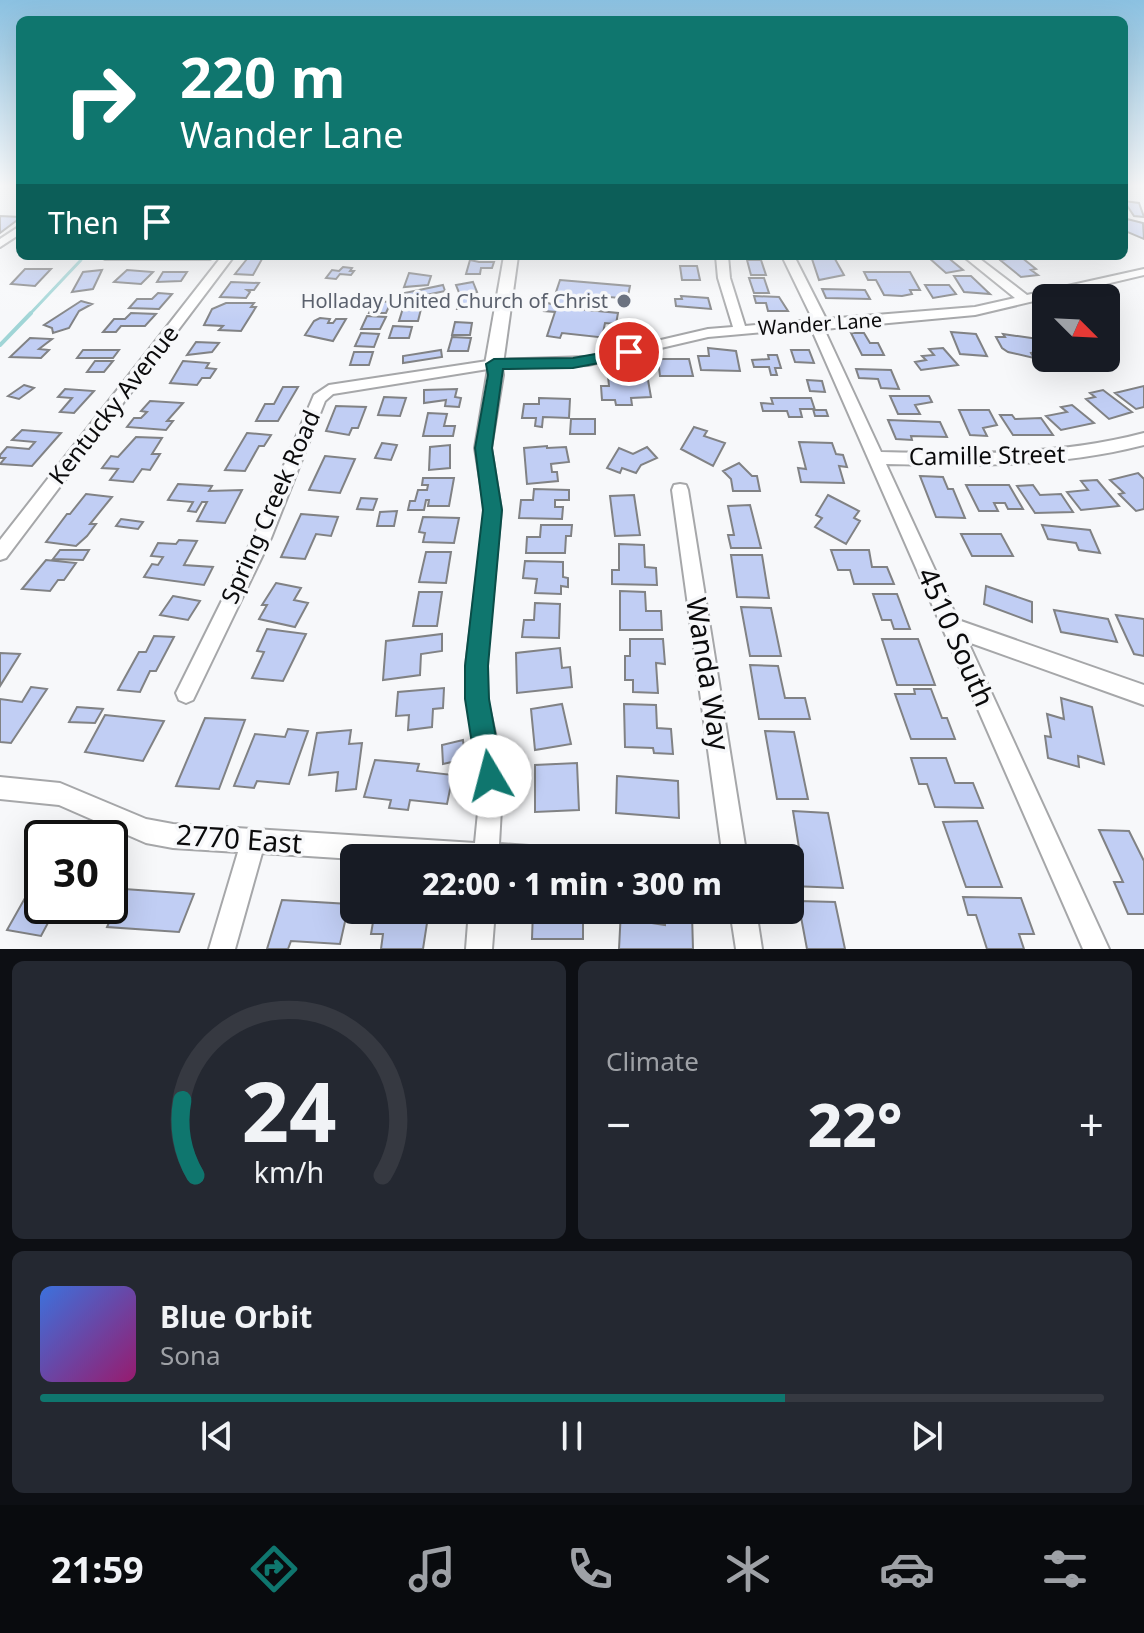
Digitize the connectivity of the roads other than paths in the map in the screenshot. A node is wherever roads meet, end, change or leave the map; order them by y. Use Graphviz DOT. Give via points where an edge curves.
graph roads {
  1 [pos="16,232"];
  2 [pos="0,246"];
  3 [pos="225,260"];
  4 [pos="510,260"];
  5 [pos="722,260"];
  6 [pos="790,260"];
  7 [pos="974,260"];
  8 [pos="1144,272"];
  9 [pos="1025,300"];
  10 [pos="819,326"];
  11 [pos="740,330"];
  12 [pos="494,364"];
  13 [pos="1144,439"];
  14 [pos="876,458"];
  15 [pos="680,490"];
  16 [pos="0,553"];
  17 [pos="952,627"];
  18 [pos="186,693"];
  19 [pos="1144,695"];
  20 [pos="0,788"];
  21 [pos="253,841"];
  22 [pos="487,844"];
  23 [pos="733,844"];
  24 [pos="340,847"];
  25 [pos="481,924"];
  26 [pos="745,924"];
  27 [pos="222,949"];
  28 [pos="479,949"];
  29 [pos="749,949"];
  30 [pos="1096,949"];
  1 -- 2 [label="street"];
  3 -- 16 [label="street, Kentucky Avenue"];
  4 -- 12 [label="street"];
  5 -- 11 [label="street"];
  6 -- 10 [label="street, 4510 South"];
  7 -- 9 [label="street"];
  8 -- 9 [label="street, Wander Lane"];
  9 -- 10 [label="street, Wander Lane" via="975,311"];
  10 -- 11 [label="street, Wander Lane"];
  10 -- 14 [label="street, 4510 South"];
  11 -- 12 [label="street, Wander Lane" via="692,335 588,361"];
  12 -- 18 [label="street, Spring Creek Road" via="323,393 262,538"];
  12 -- 22 [label="street" via="483,448 493,510 476,666 490,759"];
  13 -- 14 [label="street, Camille Street" via="1056,457"];
  14 -- 17 [label="street, 4510 South"];
  15 -- 23 [label="street, Wanda Way"];
  17 -- 19 [label="street"];
  17 -- 30 [label="street, 4510 South"];
  20 -- 21 [label="street, 2770 East" via="60,794 146,831"];
  21 -- 24 [label="street, 2770 East"];
  21 -- 27 [label="street"];
  25 -- 28 [label="street"];
  26 -- 29 [label="street"];
}
